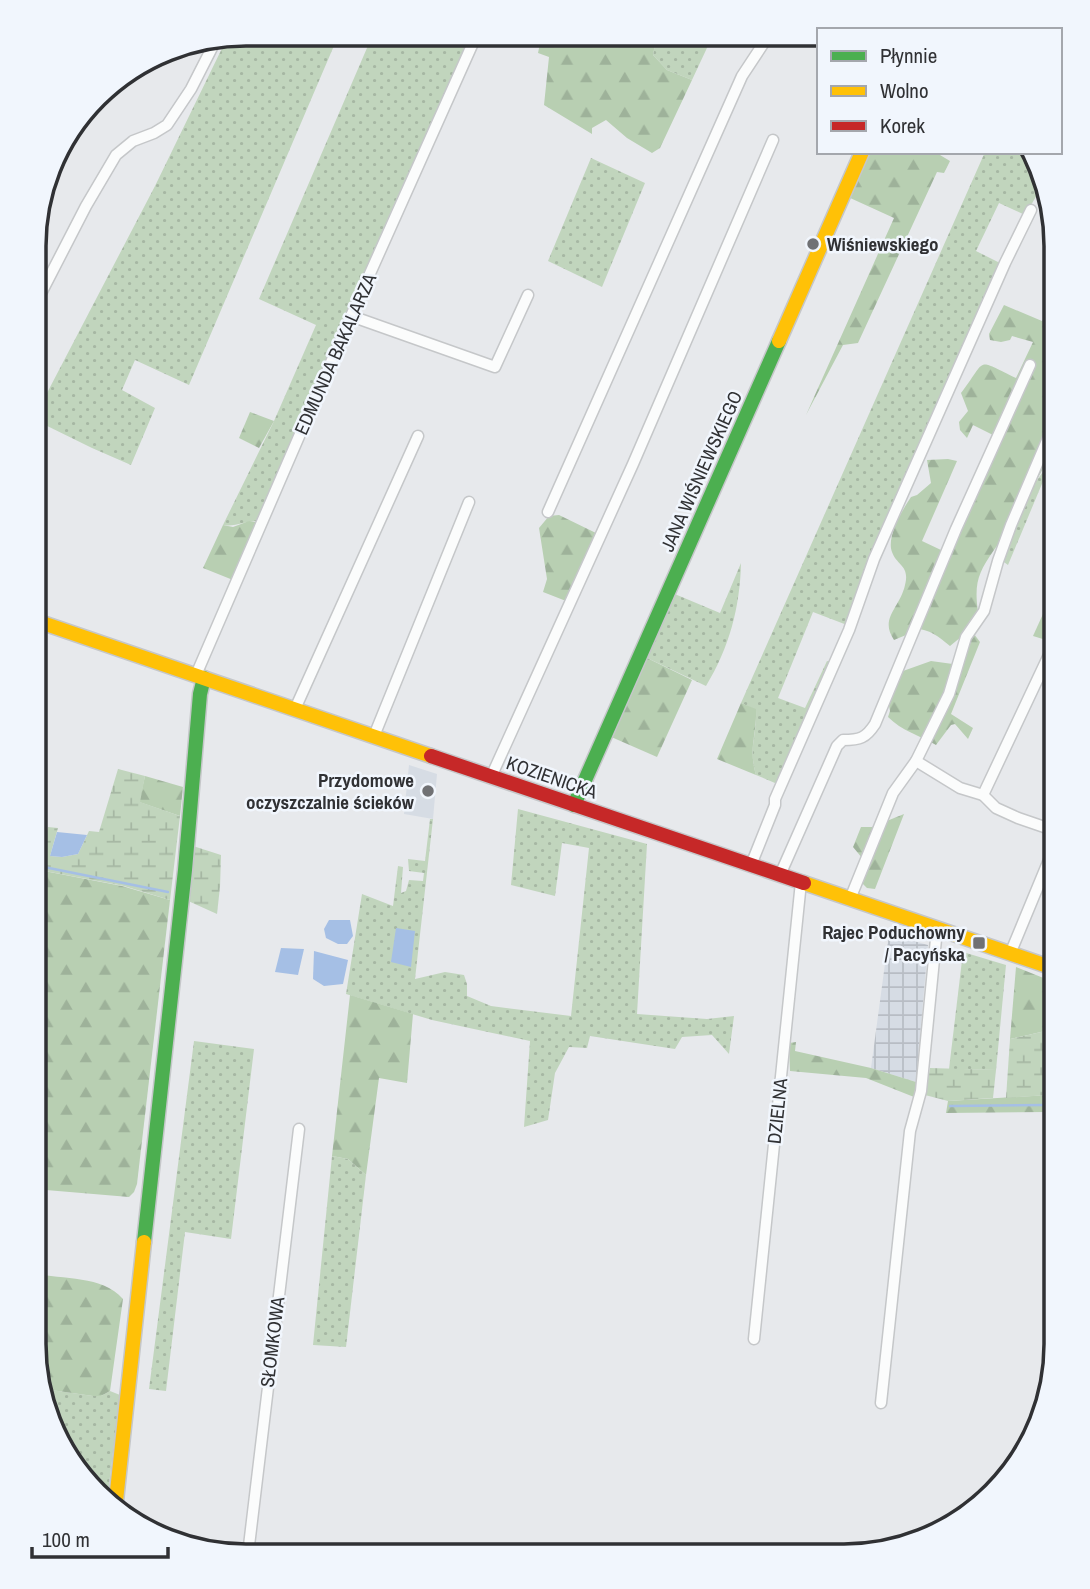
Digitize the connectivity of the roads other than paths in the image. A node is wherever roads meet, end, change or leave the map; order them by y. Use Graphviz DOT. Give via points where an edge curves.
graph roads {
  1 [pos="472,46"];
  2 [pos="762,46"];
  3 [pos="212,48"];
  4 [pos="773,140"];
  5 [pos="861,154"];
  6 [pos="1031,210"];
  7 [pos="45,286"];
  8 [pos="528,295"];
  9 [pos="351,316"];
  10 [pos="1030,365"];
  11 [pos="418,436"];
  12 [pos="1044,448"];
  13 [pos="469,502"];
  14 [pos="548,513"];
  15 [pos="45,624"];
  16 [pos="1044,666"];
  17 [pos="200,677"];
  18 [pos="295,709"];
  19 [pos="374,736"];
  20 [pos="916,761"];
  21 [pos="491,776"];
  22 [pos="983,795"];
  23 [pos="574,805"];
  24 [pos="1044,827"];
  25 [pos="751,865"];
  26 [pos="1044,872"];
  27 [pos="780,875"];
  28 [pos="801,882"];
  29 [pos="850,899"];
  30 [pos="937,929"];
  31 [pos="1010,954"];
  32 [pos="1044,966"];
  33 [pos="299,1129"];
  34 [pos="754,1339"];
  35 [pos="881,1404"];
  36 [pos="117,1496"];
  37 [pos="249,1544"];
  1 -- 9 [label="street, EDMUNDA BAKALARZA"];
  2 -- 14 [label="street" via="742,76"];
  3 -- 7 [label="street" via="167,125 116,155"];
  4 -- 21 [label="street"];
  5 -- 23 [label="street, JANA WIŚNIEWSKIEGO"];
  6 -- 25 [label="street" via="874,559"];
  8 -- 9 [label="street" via="495,367"];
  9 -- 17 [label="street, EDMUNDA BAKALARZA"];
  10 -- 27 [label="street" via="875,724 867,736 843,740 837,746"];
  11 -- 18 [label="street"];
  12 -- 20 [label="street" via="1011,525 984,611 966,637 949,694"];
  13 -- 19 [label="street"];
  15 -- 17 [label="street, KOZIENICKA"];
  16 -- 22 [label="street"];
  17 -- 18 [label="street, KOZIENICKA"];
  17 -- 36 [label="street" via="184,883"];
  18 -- 19 [label="street, KOZIENICKA"];
  19 -- 21 [label="street, KOZIENICKA"];
  20 -- 22 [label="street" via="960,788"];
  20 -- 29 [label="street" via="893,793"];
  21 -- 23 [label="street, KOZIENICKA"];
  22 -- 24 [label="street" via="996,808"];
  23 -- 25 [label="street, KOZIENICKA"];
  25 -- 27 [label="street, KOZIENICKA"];
  26 -- 31 [label="street"];
  27 -- 28 [label="street, KOZIENICKA"];
  28 -- 29 [label="street, KOZIENICKA"];
  28 -- 34 [label="street, DZIELNA"];
  29 -- 30 [label="street, KOZIENICKA"];
  30 -- 31 [label="street, KOZIENICKA"];
  30 -- 35 [label="street"];
  31 -- 32 [label="street, KOZIENICKA"];
  33 -- 37 [label="street, SŁOMKOWA"];
}
